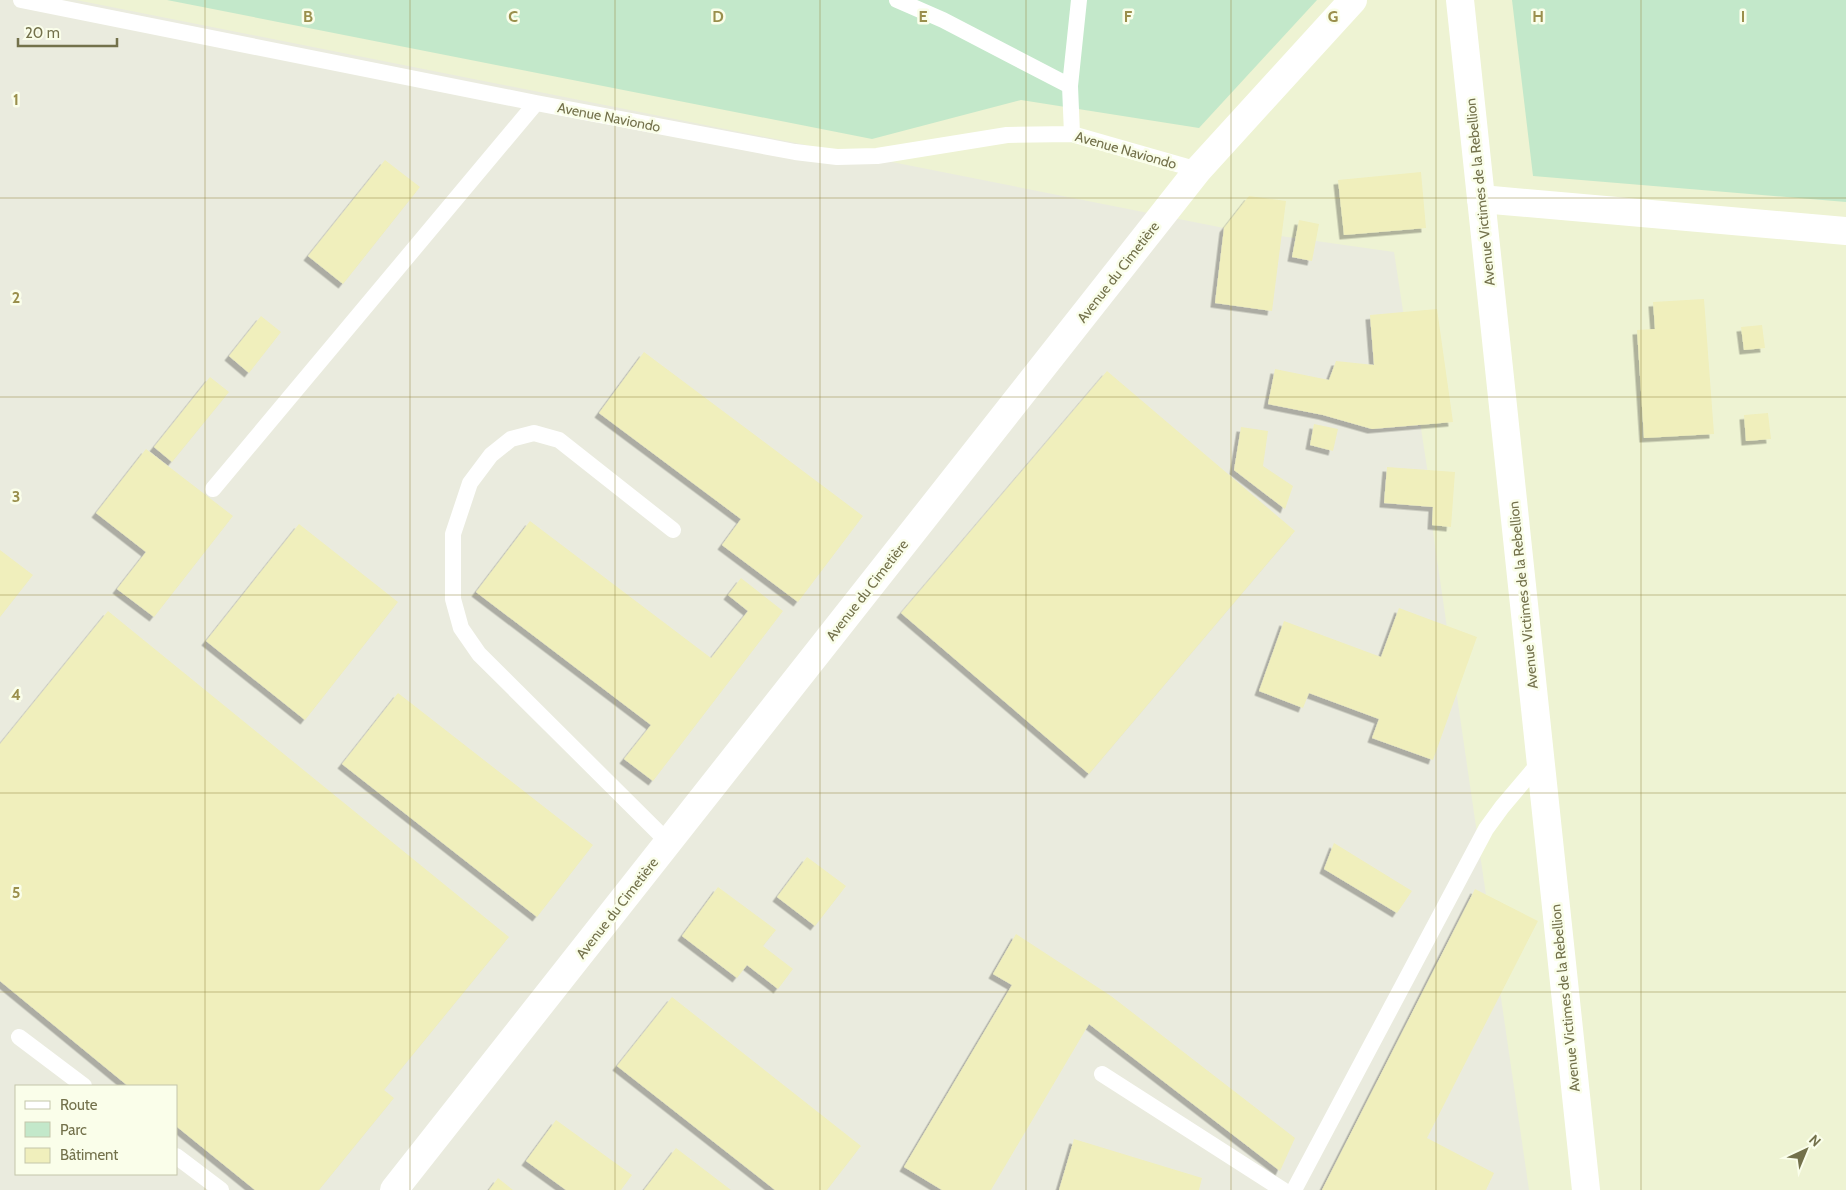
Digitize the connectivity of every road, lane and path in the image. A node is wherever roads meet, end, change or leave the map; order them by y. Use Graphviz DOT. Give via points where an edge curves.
graph roads {
  1 [pos="21,0"];
  2 [pos="897,0"];
  3 [pos="1079,0"];
  4 [pos="1353,0"];
  5 [pos="1460,0"];
  6 [pos="1070,86"];
  7 [pos="536,103"];
  8 [pos="1072,134"];
  9 [pos="1198,170"];
  10 [pos="1481,199"];
  11 [pos="1846,231"];
  12 [pos="213,488"];
  13 [pos="673,530"];
  14 [pos="1540,762"];
  15 [pos="668,842"];
  16 [pos="20,1037"];
  17 [pos="1102,1074"];
  18 [pos="83,1085"];
  19 [pos="178,1158"];
  20 [pos="221,1190"];
  21 [pos="394,1190"];
  22 [pos="1283,1190"];
  23 [pos="1294,1190"];
  24 [pos="1586,1190"];
  1 -- 7 [label="lane, Avenue Naviondo"];
  2 -- 6 [label="lane" via="943,20"];
  3 -- 6 [label="lane"];
  4 -- 9 [label="street, Avenue du Cimetière"];
  5 -- 10 [label="street, Avenue Victimes de la Rebellion"];
  6 -- 8 [label="lane"];
  7 -- 8 [label="lane, Avenue Naviondo" via="836,157 877,156 1007,135"];
  7 -- 12 [label="lane"];
  8 -- 9 [label="lane, Avenue Naviondo"];
  9 -- 15 [label="street, Avenue du Cimetière"];
  10 -- 11 [label="street"];
  10 -- 14 [label="street, Avenue Victimes de la Rebellion"];
  13 -- 15 [label="lane" via="559,440 534,433 511,439 491,455 470,483 453,534 453,599 461,628 479,654"];
  14 -- 23 [label="lane" via="1486,830"];
  14 -- 24 [label="street, Avenue Victimes de la Rebellion"];
  15 -- 21 [label="street, Avenue du Cimetière"];
  16 -- 18 [label="lane"];
  17 -- 22 [label="lane"];
  19 -- 20 [label="lane"];
}
